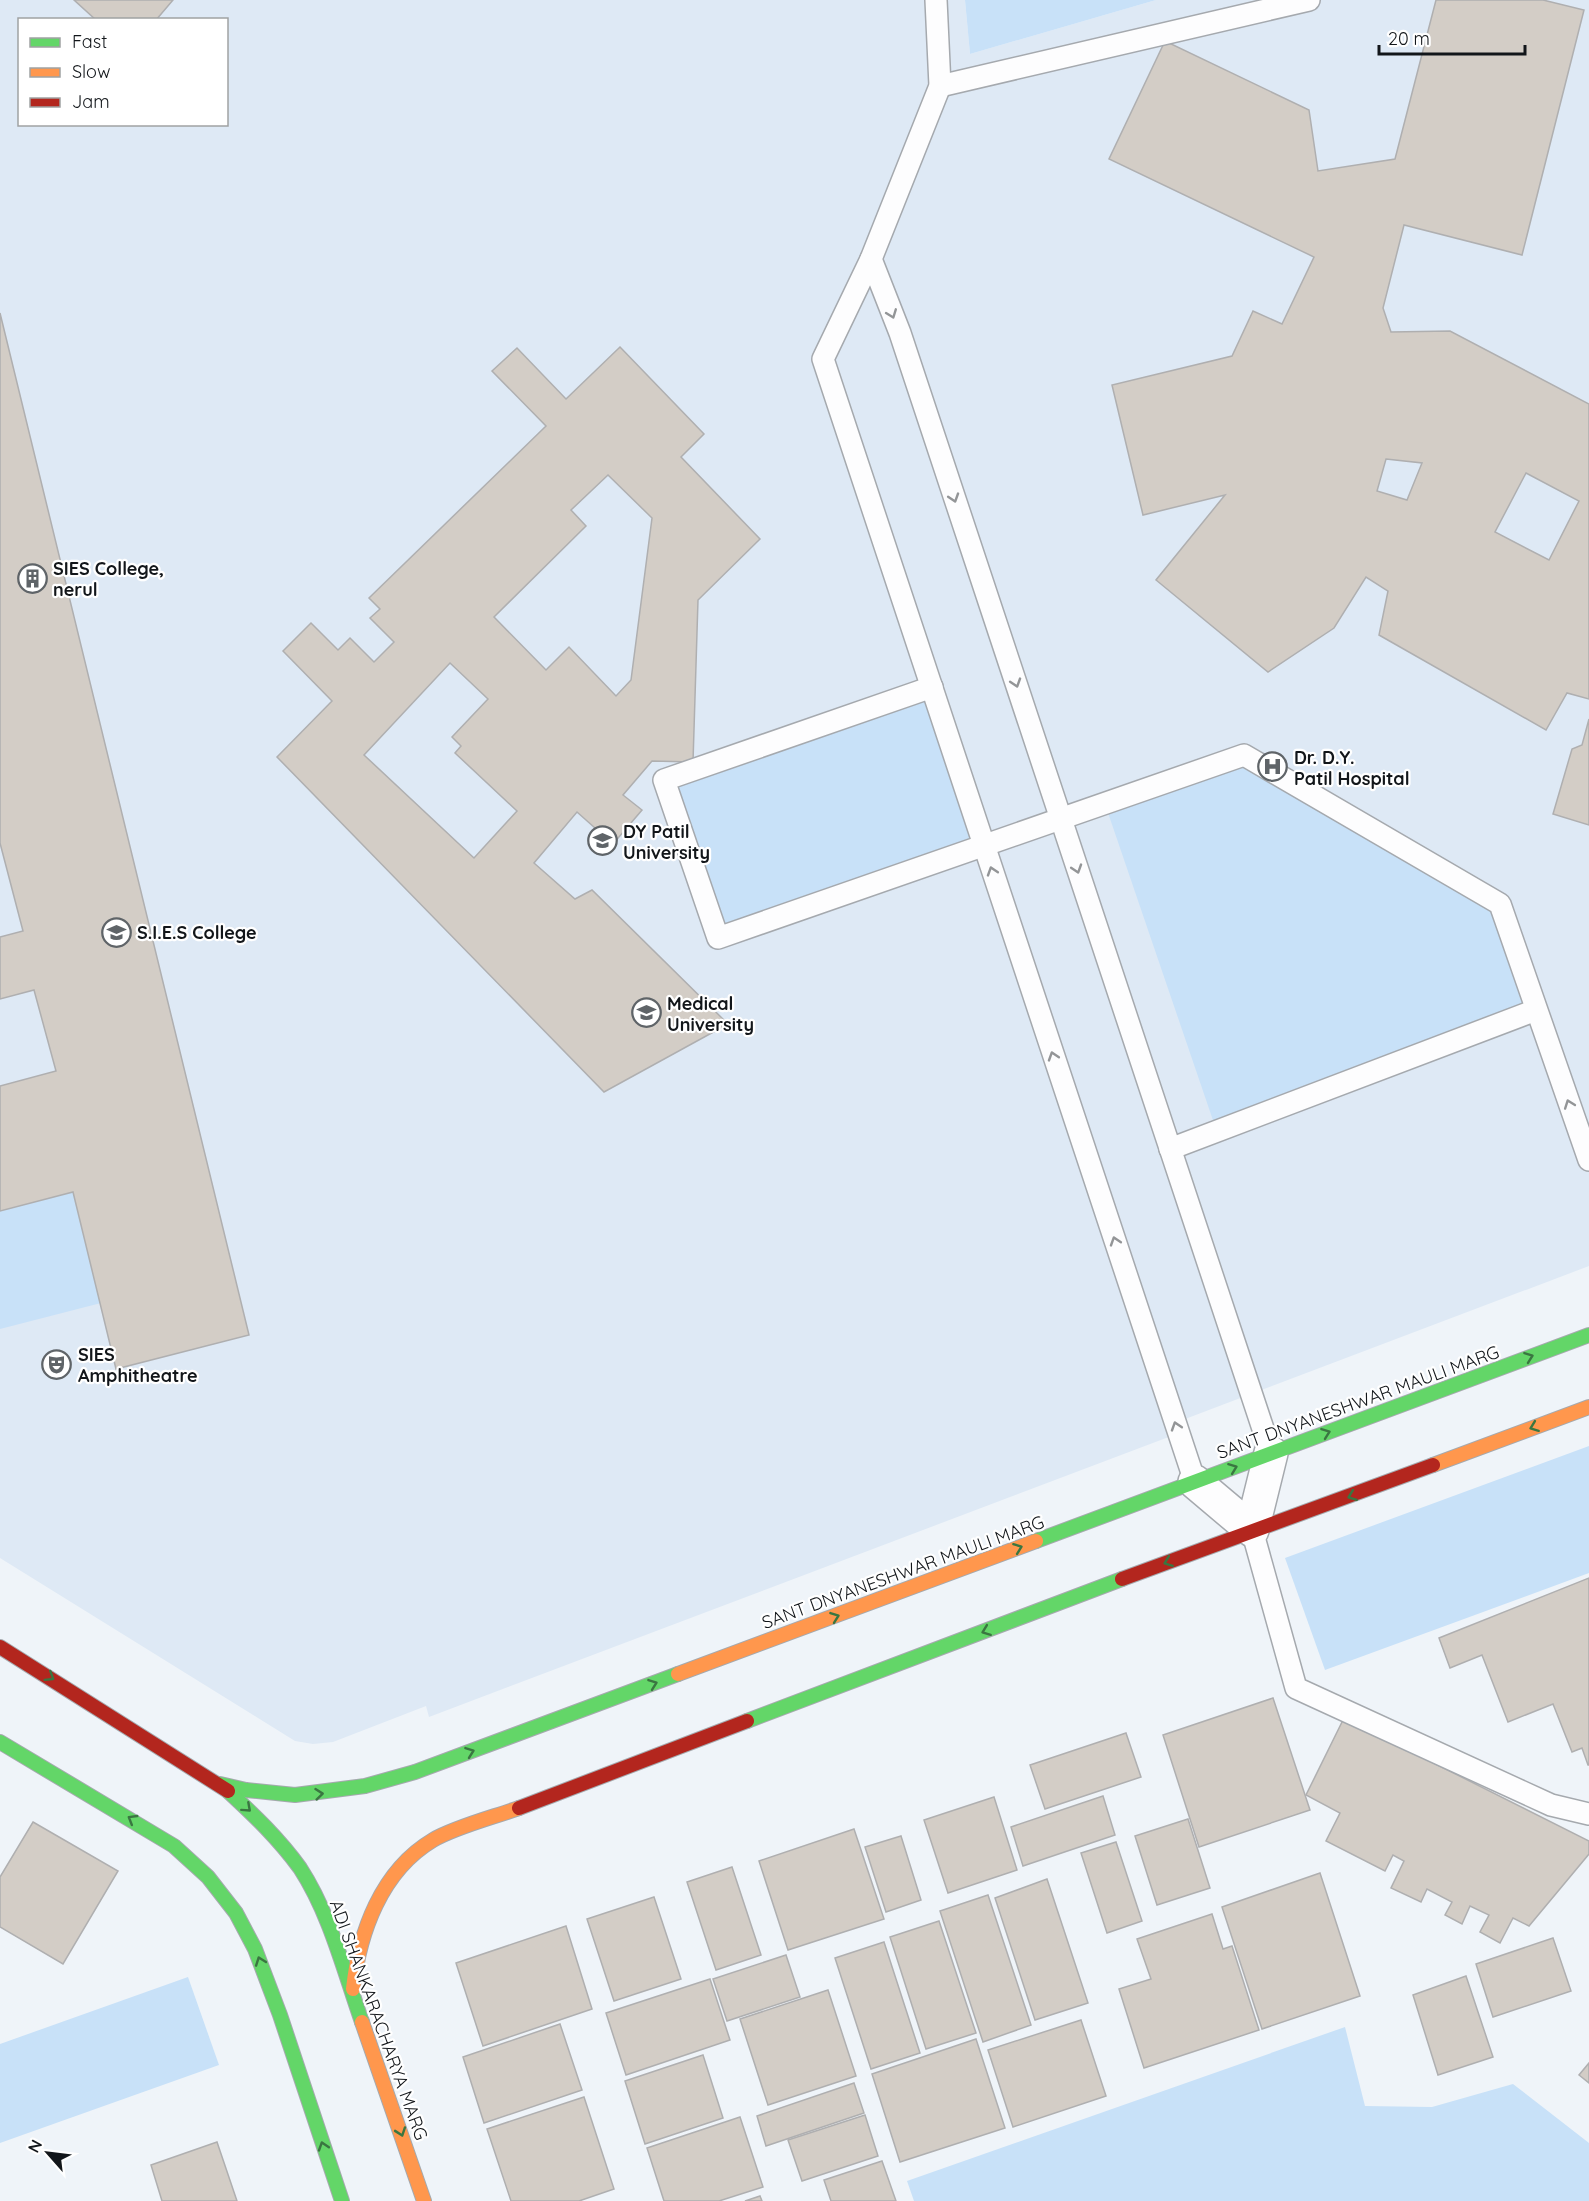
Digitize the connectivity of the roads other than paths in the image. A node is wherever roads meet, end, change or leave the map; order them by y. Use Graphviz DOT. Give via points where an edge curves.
graph roads {
  1 [pos="936,0"];
  2 [pos="1309,0"];
  3 [pos="940,86"];
  4 [pos="871,259"];
  5 [pos="932,687"];
  6 [pos="1060,819"];
  7 [pos="983,846"];
  8 [pos="1536,1010"];
  9 [pos="1170,1149"];
  10 [pos="1589,1160"];
  11 [pos="1589,1335"];
  12 [pos="1589,1407"];
  13 [pos="1271,1453"];
  14 [pos="1195,1482"];
  15 [pos="1252,1530"];
  16 [pos="0,1647"];
  17 [pos="0,1742"];
  18 [pos="220,1784"];
  19 [pos="1589,1814"];
  20 [pos="352,1989"];
  21 [pos="342,2201"];
  22 [pos="424,2201"];
  1 -- 3 [label="lane"];
  2 -- 3 [label="lane"];
  3 -- 4 [label="lane"];
  4 -- 5 [label="lane" via="823,359"];
  4 -- 6 [label="lane, one-way" via="900,333"];
  5 -- 7 [label="lane"];
  5 -- 7 [label="lane" via="664,780 718,938"];
  6 -- 7 [label="lane"];
  6 -- 8 [label="lane" via="1244,755 1500,904"];
  6 -- 9 [label="lane, one-way"];
  14 -- 7 [label="lane, one-way"];
  8 -- 9 [label="lane"];
  10 -- 8 [label="lane, one-way"];
  9 -- 13 [label="lane"];
  13 -- 11 [label="street, SANT DNYANESHWAR MAULI MARG, one-way"];
  12 -- 15 [label="street, one-way"];
  14 -- 13 [label="street, SANT DNYANESHWAR MAULI MARG, one-way"];
  13 -- 15 [label="street"];
  14 -- 15 [label="street"];
  18 -- 14 [label="street, SANT DNYANESHWAR MAULI MARG, one-way" via="285,1796 386,1782"];
  15 -- 19 [label="lane" via="1296,1688 1551,1805"];
  15 -- 20 [label="street, one-way" via="433,1840 395,1874 378,1899 362,1929"];
  16 -- 18 [label="street, ADI SHANKARACHARYA MARG, one-way"];
  21 -- 17 [label="street, one-way" via="255,1949 236,1913 208,1877 174,1846"];
  18 -- 20 [label="street, ADI SHANKARACHARYA MARG, one-way" via="262,1822 300,1869 325,1916"];
  20 -- 22 [label="street, ADI SHANKARACHARYA MARG, one-way"];
}
